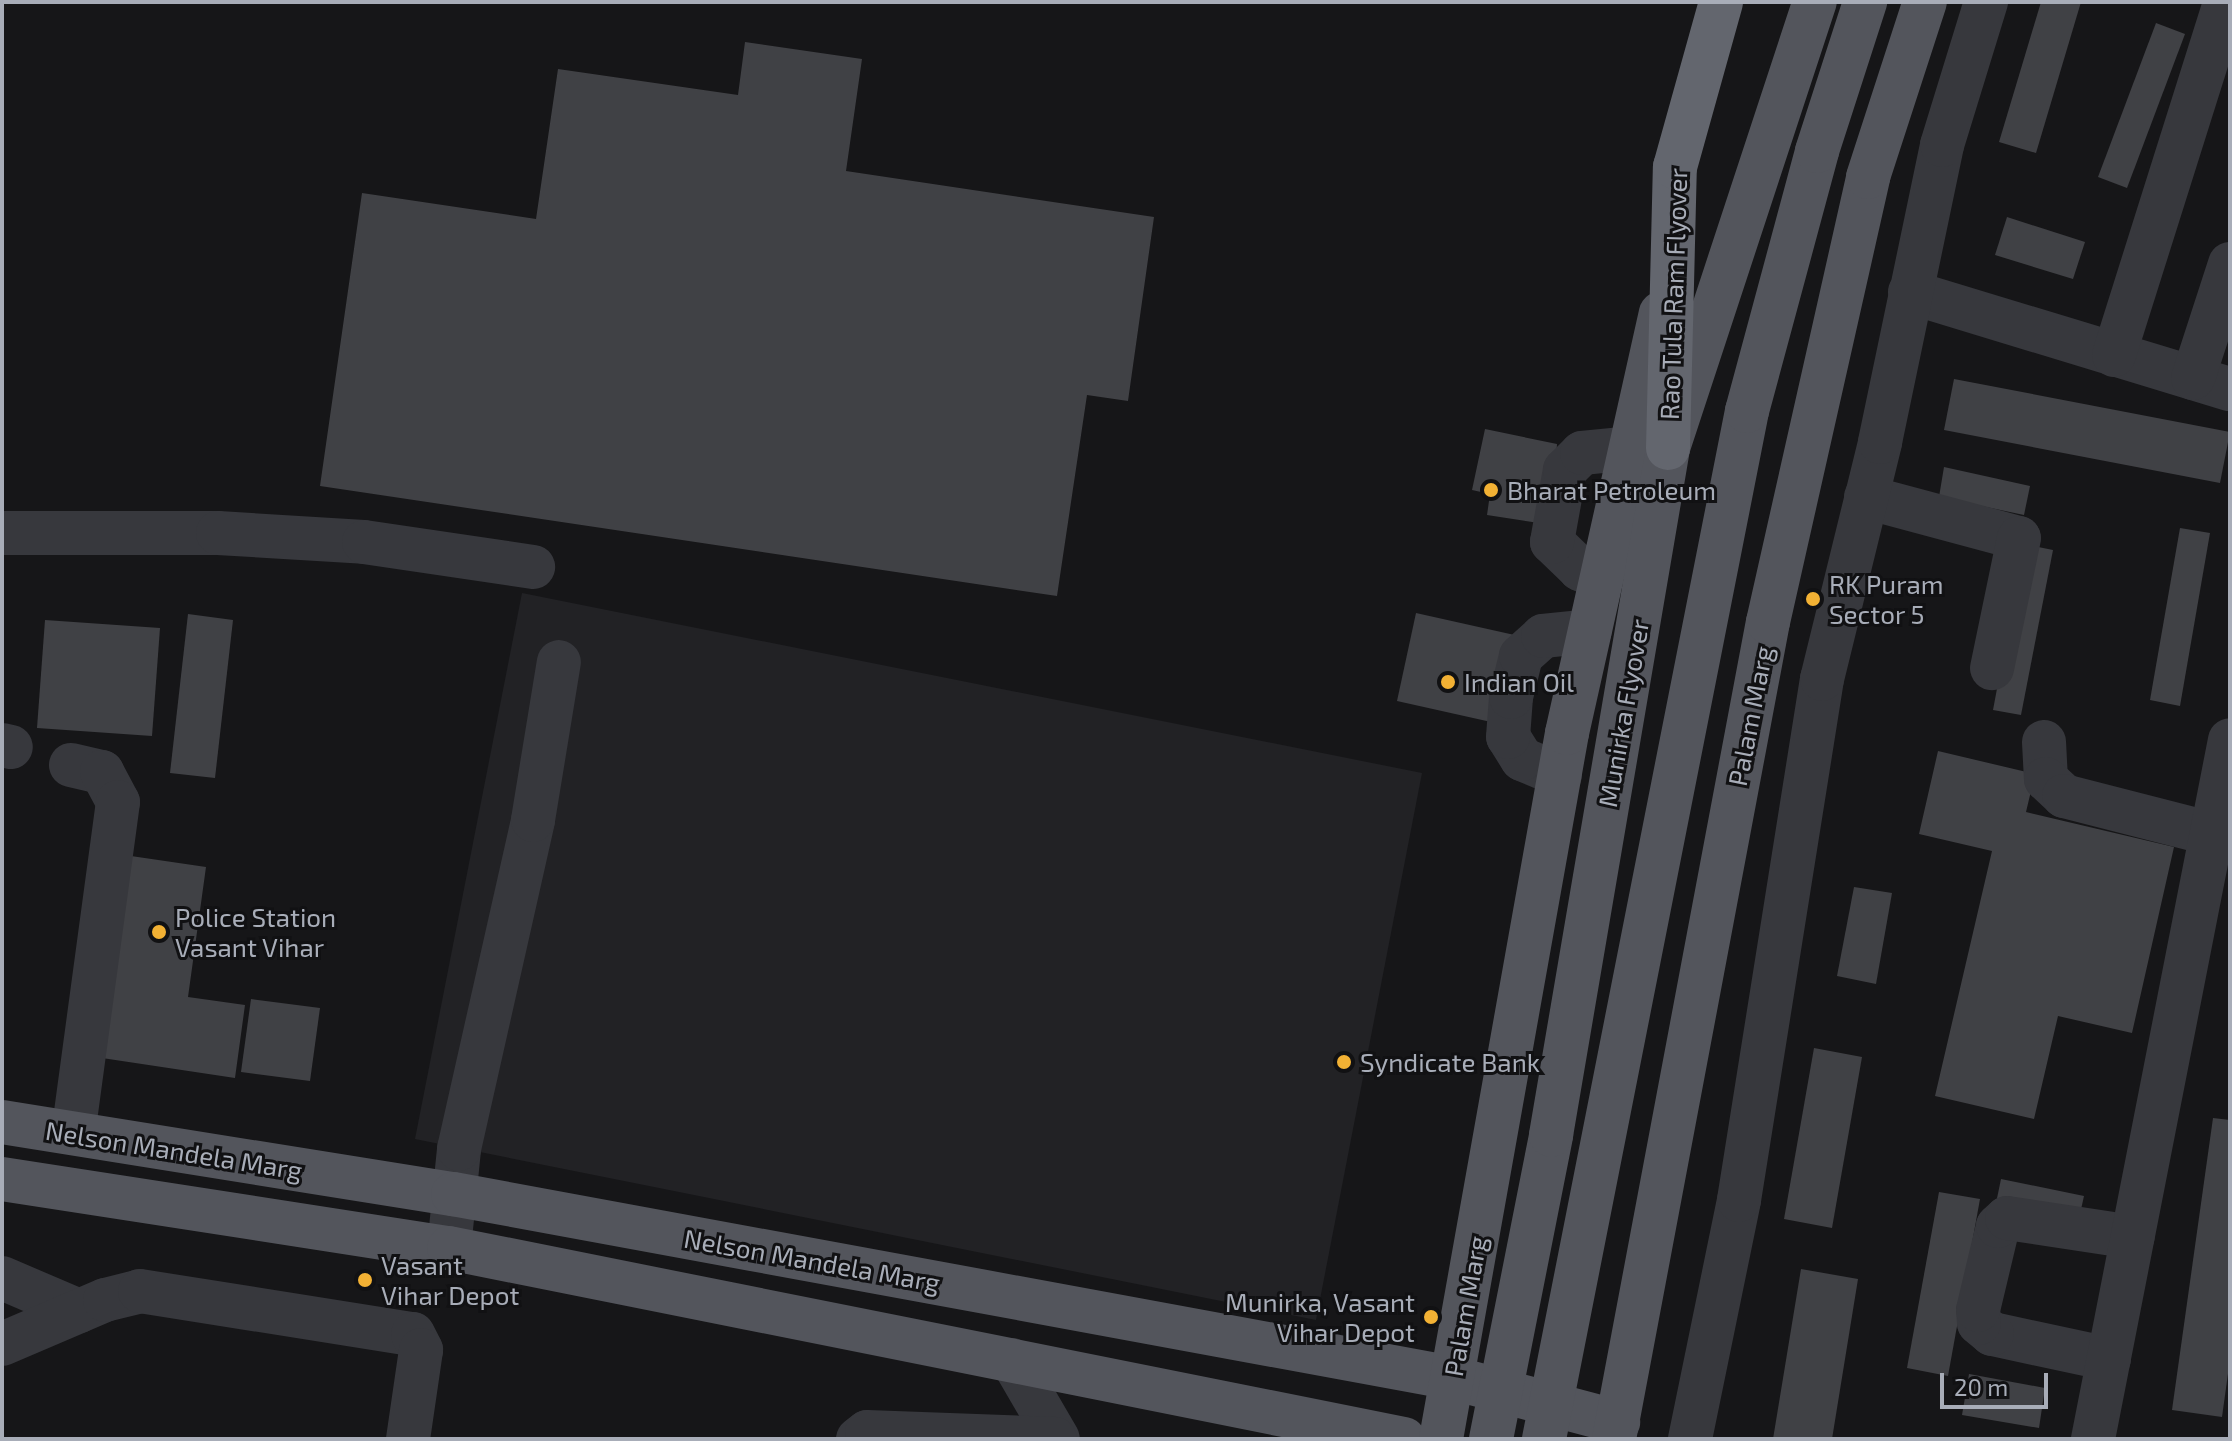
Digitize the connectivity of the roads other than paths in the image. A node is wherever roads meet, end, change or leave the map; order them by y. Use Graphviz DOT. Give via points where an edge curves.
graph roads {
  1 [pos="1721,2"];
  2 [pos="1744,2"];
  3 [pos="1815,2"];
  4 [pos="1865,2"];
  5 [pos="1925,2"];
  6 [pos="1986,2"];
  7 [pos="2225,2"];
  8 [pos="2230,264"];
  9 [pos="1910,292"];
  10 [pos="2114,355"];
  11 [pos="2211,383"];
  12 [pos="1649,448"];
  13 [pos="1866,497"];
  14 [pos="2,533"];
  15 [pos="533,567"];
  16 [pos="1602,578"];
  17 [pos="1590,631"];
  18 [pos="559,662"];
  19 [pos="1992,668"];
  20 [pos="2230,740"];
  21 [pos="2044,742"];
  22 [pos="71,765"];
  23 [pos="1560,775"];
  24 [pos="2212,834"];
  25 [pos="2215,899"];
  26 [pos="2,1122"];
  27 [pos="73,1133"];
  28 [pos="2,1179"];
  29 [pos="453,1194"];
  30 [pos="2133,1237"];
  31 [pos="449,1248"];
  32 [pos="2,1278"];
  33 [pos="79,1311"];
  34 [pos="2,1344"];
  35 [pos="2109,1359"];
  36 [pos="1012,1360"];
  37 [pos="1453,1378"];
  38 [pos="1273,1426"];
  39 [pos="1616,1431"];
  40 [pos="408,1439"];
  41 [pos="858,1439"];
  42 [pos="1056,1439"];
  43 [pos="1404,1439"];
  44 [pos="1441,1439"];
  45 [pos="1491,1439"];
  46 [pos="1544,1439"];
  47 [pos="1690,1439"];
  48 [pos="2094,1439"];
  1 -- 12 [label="highway, Rao Tula Ram Flyover, bridge" via="1675,167"];
  2 -- 12 [label="main road, Palam Marg" via="1703,124"];
  3 -- 12 [label="main road, Munirka Flyover, bridge"];
  4 -- 46 [label="main road, bridge" via="1817,151 1747,411"];
  5 -- 39 [label="main road, Palam Marg" via="1868,177 1768,622"];
  6 -- 9 [label="street" via="1942,145"];
  7 -- 10 [label="street"];
  8 -- 11 [label="street"];
  9 -- 10 [label="street"];
  9 -- 13 [label="street"];
  10 -- 11 [label="street"];
  12 -- 16 [label="main road, Palam Marg"];
  12 -- 16 [label="street" via="1582,453 1565,470 1552,542 1580,569"];
  12 -- 45 [label="main road, Munirka Flyover, bridge" via="1554,1119"];
  13 -- 19 [label="street" via="2019,538"];
  13 -- 47 [label="street" via="1822,679 1739,1200"];
  14 -- 15 [label="street" via="218,533 350,541"];
  16 -- 17 [label="main road, Palam Marg"];
  17 -- 23 [label="main road, Palam Marg"];
  17 -- 23 [label="street" via="1543,636 1521,656 1511,697 1508,737 1522,759"];
  18 -- 29 [label="street" via="533,820"];
  20 -- 24 [label="street"];
  21 -- 24 [label="street" via="2046,779 2064,796"];
  22 -- 27 [label="street" via="102,772 118,802"];
  23 -- 37 [label="main road, Palam Marg"];
  24 -- 25 [label="street"];
  25 -- 30 [label="street"];
  26 -- 27 [label="main road, Nelson Mandela Marg"];
  27 -- 29 [label="main road, Nelson Mandela Marg"];
  28 -- 31 [label="main road, Nelson Mandela Marg"];
  29 -- 31 [label="street"];
  29 -- 37 [label="main road, Nelson Mandela Marg"];
  30 -- 35 [label="street"];
  30 -- 35 [label="street" via="2007,1218 1998,1226 1978,1310 1979,1323 1992,1334"];
  31 -- 36 [label="main road, Nelson Mandela Marg"];
  32 -- 33 [label="street"];
  33 -- 34 [label="street"];
  33 -- 40 [label="street" via="123,1295 154,1292 413,1334 421,1350"];
  35 -- 48 [label="street"];
  36 -- 38 [label="main road, Nelson Mandela Marg"];
  36 -- 42 [label="street"];
  37 -- 39 [label="main road, Nelson Mandela Marg"];
  37 -- 44 [label="main road, Palam Marg"];
  38 -- 43 [label="main road, Nelson Mandela Marg"];
  41 -- 42 [label="street" via="867,1432"];
}
